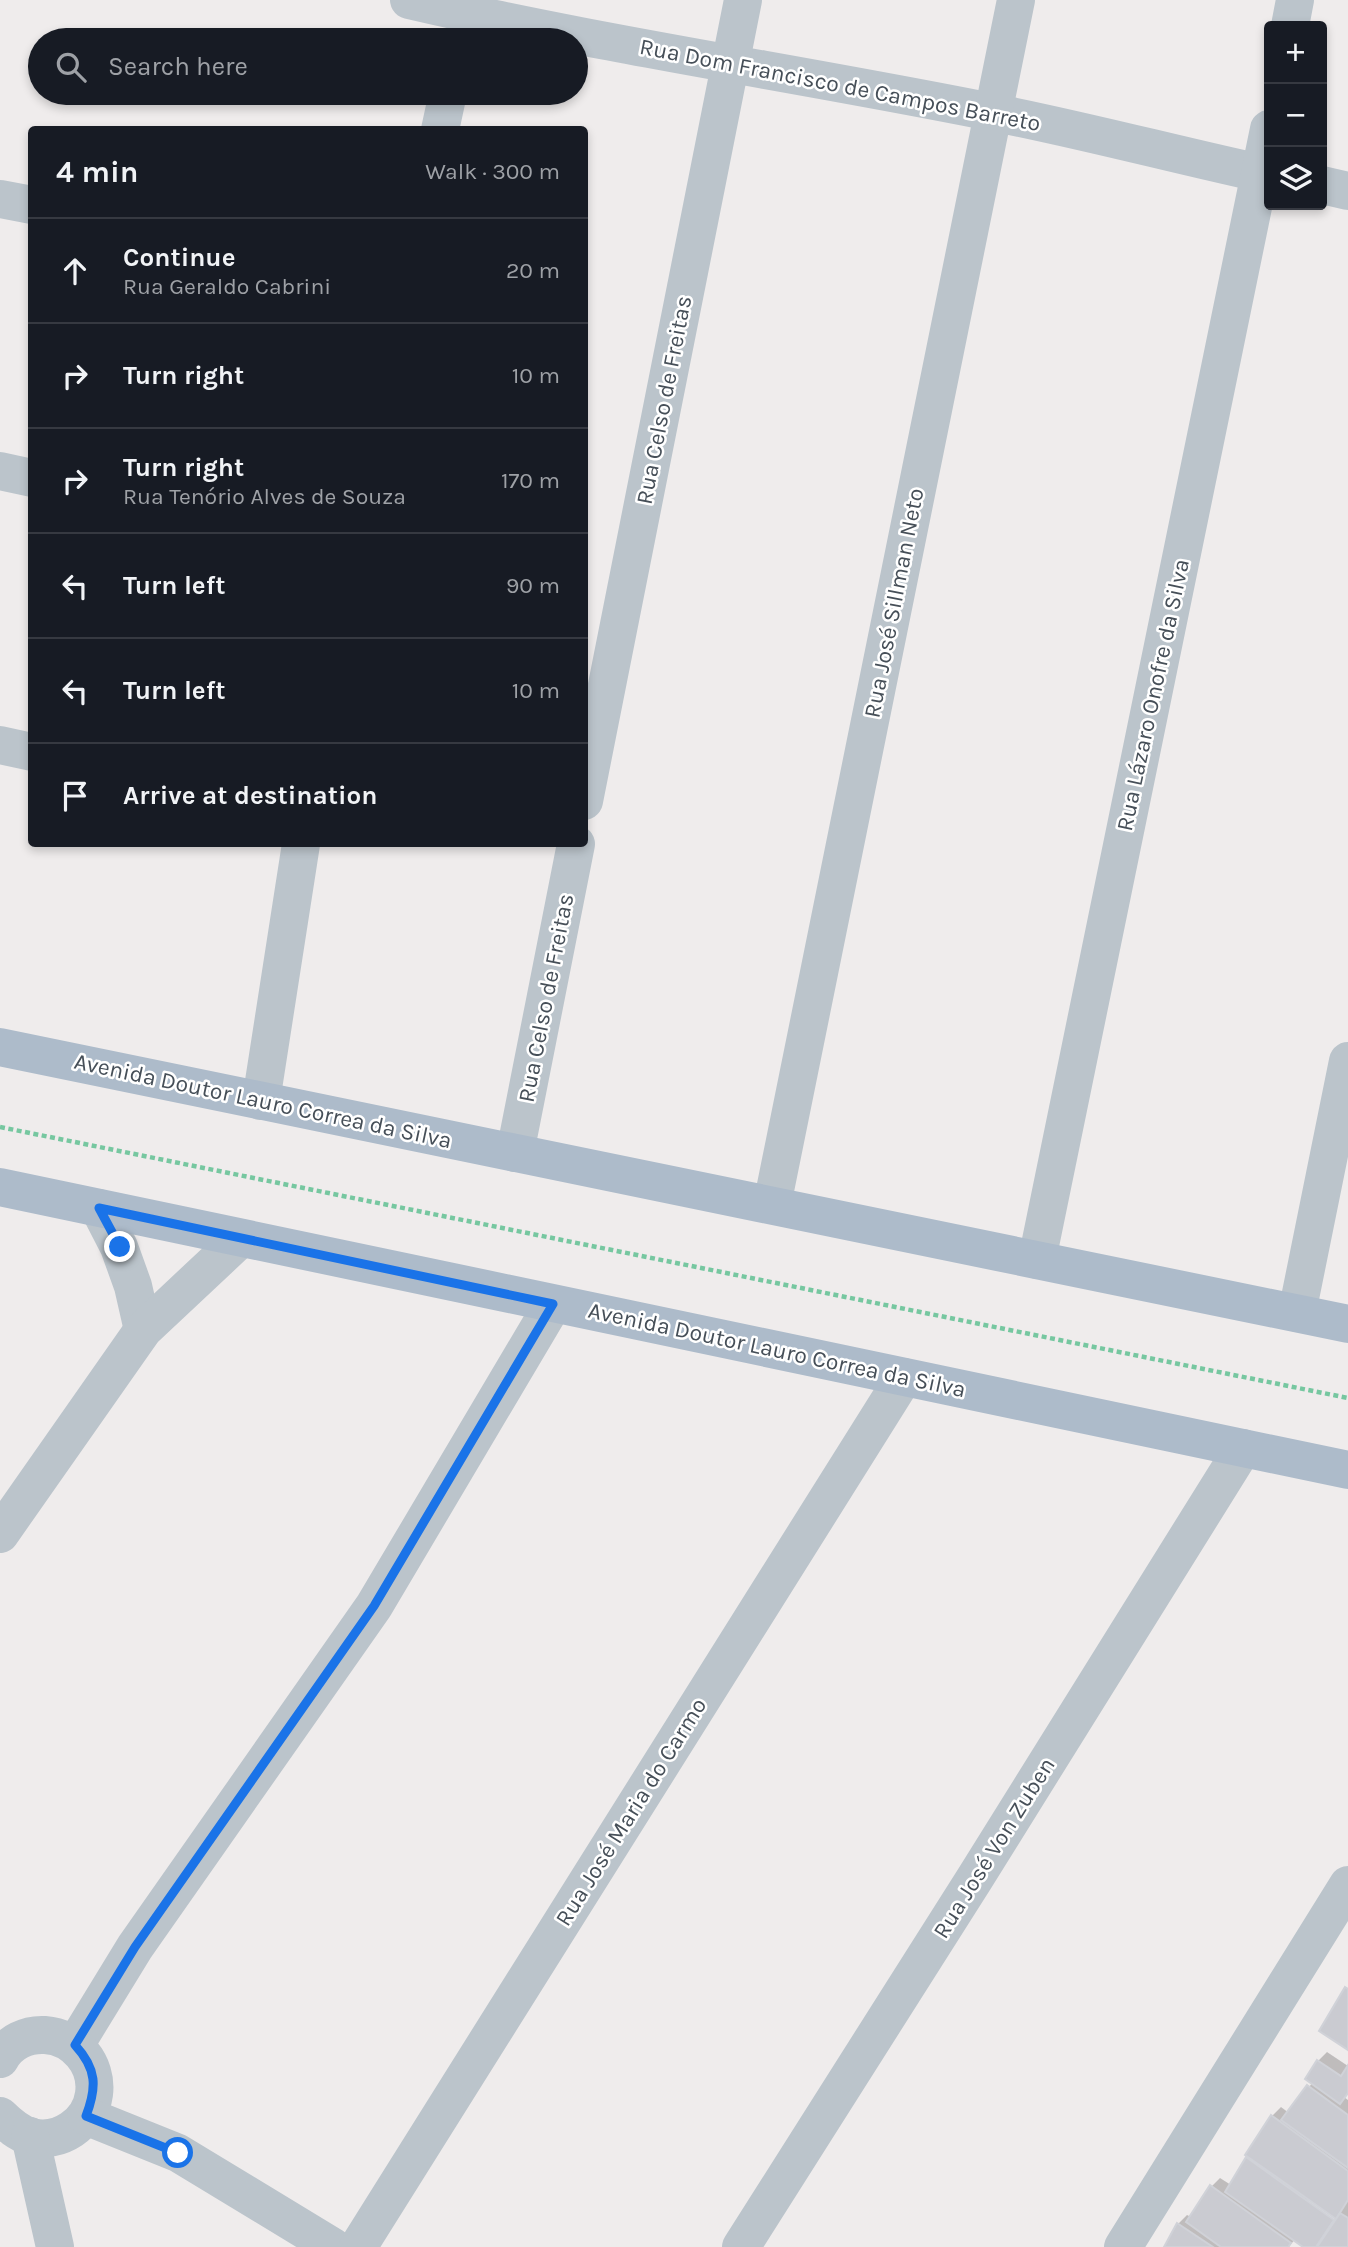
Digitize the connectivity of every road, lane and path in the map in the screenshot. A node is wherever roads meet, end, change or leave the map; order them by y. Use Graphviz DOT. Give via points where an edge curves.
graph roads {
  1 [pos="409,0"];
  2 [pos="743,0"];
  3 [pos="1016,0"];
  4 [pos="1295,0"];
  5 [pos="465,18"];
  6 [pos="1291,21"];
  7 [pos="523,28"];
  8 [pos="588,39"];
  9 [pos="730,64"];
  10 [pos="445,105"];
  11 [pos="993,112"];
  12 [pos="441,126"];
  13 [pos="1264,174"];
  14 [pos="1264,179"];
  15 [pos="1327,186"];
  16 [pos="1348,191"];
  17 [pos="0,199"];
  18 [pos="28,204"];
  19 [pos="0,471"];
  20 [pos="28,477"];
  21 [pos="0,745"];
  22 [pos="28,751"];
  23 [pos="588,781"];
  24 [pos="301,847"];
  25 [pos="575,847"];
  26 [pos="0,1047"];
  27 [pos="1348,1061"];
  28 [pos="261,1101"];
  29 [pos="0,1127"];
  30 [pos="515,1153"];
  31 [pos="0,1187"];
  32 [pos="772,1205"];
  33 [pos="99,1208"];
  34 [pos="241,1238"];
  35 [pos="1037,1260"];
  36 [pos="553,1304"];
  37 [pos="1297,1313"];
  38 [pos="1348,1324"];
  39 [pos="142,1330"];
  40 [pos="904,1377"];
  41 [pos="1348,1398"];
  42 [pos="1243,1448"];
  43 [pos="1348,1470"];
  44 [pos="0,1535"];
  45 [pos="1348,1885"];
  46 [pos="75,2045"];
  47 [pos="1,2055"];
  48 [pos="86,2116"];
  49 [pos="15,2126"];
  50 [pos="55,2247"];
  51 [pos="333,2247"];
  52 [pos="358,2247"];
  53 [pos="741,2247"];
  54 [pos="1123,2247"];
  1 -- 5 [label="street, Rua Dom Francisco de Campos Barreto"];
  2 -- 9 [label="street, Rua Celso de Freitas"];
  3 -- 11 [label="street, Rua José Sillman Neto"];
  4 -- 6 [label="street"];
  5 -- 7 [label="street, Rua Dom Francisco de Campos Barreto"];
  8 -- 9 [label="street, Rua Dom Francisco de Campos Barreto"];
  9 -- 11 [label="street, Rua Dom Francisco de Campos Barreto"];
  9 -- 23 [label="street, Rua Celso de Freitas"];
  10 -- 12 [label="street"];
  11 -- 13 [label="street, Rua Dom Francisco de Campos Barreto"];
  11 -- 32 [label="street, Rua José Sillman Neto"];
  14 -- 35 [label="street, Rua Lázaro Onofre da Silva"];
  15 -- 16 [label="street"];
  17 -- 18 [label="street"];
  19 -- 20 [label="street"];
  21 -- 22 [label="street"];
  24 -- 28 [label="street"];
  25 -- 30 [label="street, Rua Celso de Freitas"];
  26 -- 28 [label="main road, Avenida Doutor Lauro Correa da Silva"];
  27 -- 37 [label="street"];
  28 -- 30 [label="main road, Avenida Doutor Lauro Correa da Silva"];
  29 -- 41 [label="path"];
  30 -- 32 [label="main road, Avenida Doutor Lauro Correa da Silva"];
  31 -- 33 [label="main road, Avenida Doutor Lauro Correa da Silva"];
  32 -- 35 [label="main road, Avenida Doutor Lauro Correa da Silva"];
  33 -- 34 [label="main road, Avenida Doutor Lauro Correa da Silva"];
  33 -- 39 [label="street" via="120,1247"];
  34 -- 36 [label="main road, Avenida Doutor Lauro Correa da Silva"];
  34 -- 39 [label="street"];
  35 -- 37 [label="main road, Avenida Doutor Lauro Correa da Silva"];
  36 -- 40 [label="main road, Avenida Doutor Lauro Correa da Silva"];
  36 -- 46 [label="street" via="374,1606 135,1947"];
  37 -- 38 [label="main road, Avenida Doutor Lauro Correa da Silva"];
  39 -- 44 [label="street"];
  40 -- 42 [label="main road, Avenida Doutor Lauro Correa da Silva"];
  40 -- 52 [label="street, Rua José Maria do Carmo"];
  42 -- 43 [label="main road, Avenida Doutor Lauro Correa da Silva"];
  42 -- 53 [label="street, Rua José Von Zuben"];
  45 -- 54 [label="street"];
  46 -- 47 [label="street" via="55,2036 34,2035"];
  46 -- 48 [label="street" via="92,2072 94,2094"];
  48 -- 49 [label="street" via="73,2129 47,2138"];
  48 -- 51 [label="street" via="178,2153"];
  49 -- 50 [label="street"];
}
